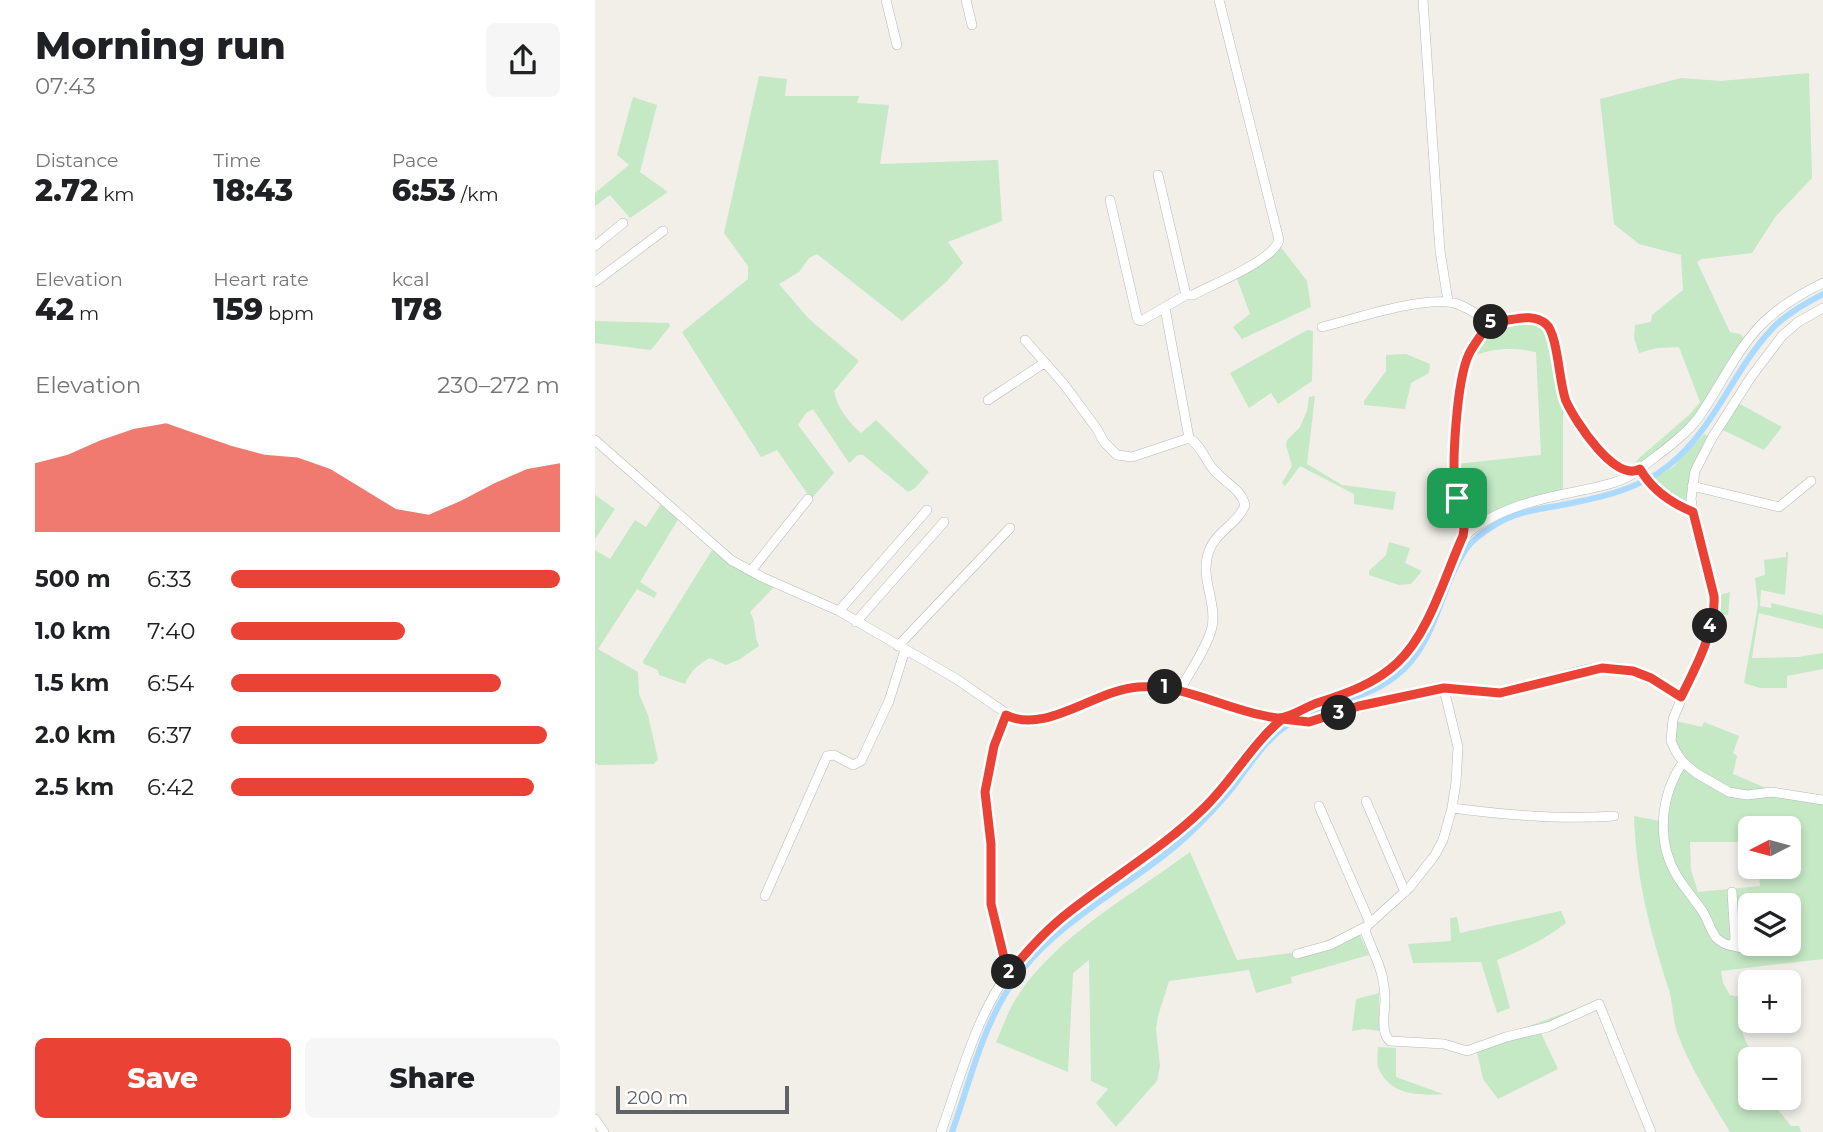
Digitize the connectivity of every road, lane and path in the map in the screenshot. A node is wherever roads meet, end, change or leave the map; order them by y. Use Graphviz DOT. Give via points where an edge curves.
graph roads {
  1 [pos="886,0"];
  2 [pos="966,0"];
  3 [pos="1219,0"];
  4 [pos="1423,0"];
  5 [pos="972,25"];
  6 [pos="897,45"];
  7 [pos="1158,174"];
  8 [pos="1110,200"];
  9 [pos="623,223"];
  10 [pos="663,231"];
  11 [pos="595,246"];
  12 [pos="595,282"];
  13 [pos="1823,284"];
  14 [pos="1186,295"];
  15 [pos="1448,302"];
  16 [pos="1165,308"];
  17 [pos="1823,308"];
  18 [pos="1489,321"];
  19 [pos="1322,327"];
  20 [pos="1025,340"];
  21 [pos="1044,363"];
  22 [pos="988,400"];
  23 [pos="1189,438"];
  24 [pos="595,440"];
  25 [pos="1639,471"];
  26 [pos="1811,481"];
  27 [pos="1692,486"];
  28 [pos="808,499"];
  29 [pos="927,510"];
  30 [pos="1693,512"];
  31 [pos="944,522"];
  32 [pos="1010,528"];
  33 [pos="1463,536"];
  34 [pos="751,571"];
  35 [pos="839,611"];
  36 [pos="856,622"];
  37 [pos="902,648"];
  38 [pos="1444,688"];
  39 [pos="1180,690"];
  40 [pos="1681,697"];
  41 [pos="1006,715"];
  42 [pos="1284,719"];
  43 [pos="1683,762"];
  44 [pos="1823,800"];
  45 [pos="1366,801"];
  46 [pos="1319,806"];
  47 [pos="1452,808"];
  48 [pos="1614,816"];
  49 [pos="1405,892"];
  50 [pos="1732,892"];
  51 [pos="765,896"];
  52 [pos="1368,924"];
  53 [pos="1733,946"];
  54 [pos="1738,947"];
  55 [pos="1297,954"];
  56 [pos="1008,974"];
  57 [pos="595,1119"];
  58 [pos="604,1132"];
  59 [pos="941,1132"];
  60 [pos="1651,1132"];
  1 -- 6 [label="street"];
  2 -- 5 [label="street"];
  3 -- 14 [label="street" via="1279,240 1273,251 1255,263"];
  4 -- 15 [label="street" via="1440,251"];
  7 -- 14 [label="street"];
  8 -- 16 [label="street" via="1138,320"];
  9 -- 11 [label="street"];
  10 -- 12 [label="street"];
  13 -- 25 [label="street" via="1761,324 1692,425"];
  14 -- 16 [label="street"];
  15 -- 18 [label="street"];
  15 -- 19 [label="street" via="1403,307"];
  16 -- 23 [label="street"];
  17 -- 27 [label="street" via="1798,322 1770,350 1701,457"];
  18 -- 25 [label="street" via="1535,318 1550,327 1566,400 1576,419 1614,464 1625,471"];
  18 -- 33 [label="street" via="1467,360 1459,406 1453,484"];
  20 -- 21 [label="street"];
  21 -- 22 [label="street"];
  21 -- 23 [label="street" via="1117,455 1132,457"];
  23 -- 39 [label="street" via="1245,505 1209,551 1205,576 1212,627"];
  24 -- 34 [label="street" via="714,546"];
  25 -- 30 [label="street" via="1649,484"];
  25 -- 33 [label="street" via="1616,482 1500,512"];
  26 -- 27 [label="street" via="1779,507"];
  27 -- 30 [label="street"];
  28 -- 34 [label="street"];
  29 -- 35 [label="street"];
  30 -- 40 [label="street" via="1714,609"];
  31 -- 36 [label="street"];
  32 -- 37 [label="street"];
  33 -- 42 [label="street" via="1427,619 1398,663 1370,682"];
  34 -- 35 [label="street"];
  35 -- 36 [label="street"];
  36 -- 37 [label="street"];
  37 -- 41 [label="street" via="963,683"];
  37 -- 51 [label="street" via="889,701 861,761 853,765 830,754 827,757"];
  38 -- 40 [label="street" via="1500,693 1581,672 1619,668 1651,678"];
  38 -- 42 [label="street" via="1303,722"];
  38 -- 47 [label="street" via="1458,747"];
  39 -- 41 [label="street" via="1124,689 1034,722"];
  39 -- 42 [label="street"];
  40 -- 43 [label="street" via="1671,741"];
  41 -- 56 [label="street" via="985,792 991,904"];
  42 -- 56 [label="street" via="1266,732 1205,807 1064,915"];
  43 -- 44 [label="street" via="1729,792 1773,792"];
  43 -- 53 [label="street" via="1664,811 1667,852 1717,940"];
  45 -- 49 [label="street"];
  46 -- 52 [label="street"];
  47 -- 48 [label="street"];
  47 -- 49 [label="street" via="1435,855"];
  49 -- 52 [label="street"];
  50 -- 53 [label="street"];
  52 -- 55 [label="street" via="1329,945"];
  52 -- 60 [label="street" via="1365,931 1381,968 1385,1033 1390,1041 1444,1044 1467,1051 1548,1027 1599,1004"];
  53 -- 54 [label="street"];
  56 -- 59 [label="street" via="987,1009"];
  57 -- 58 [label="street"];
}
